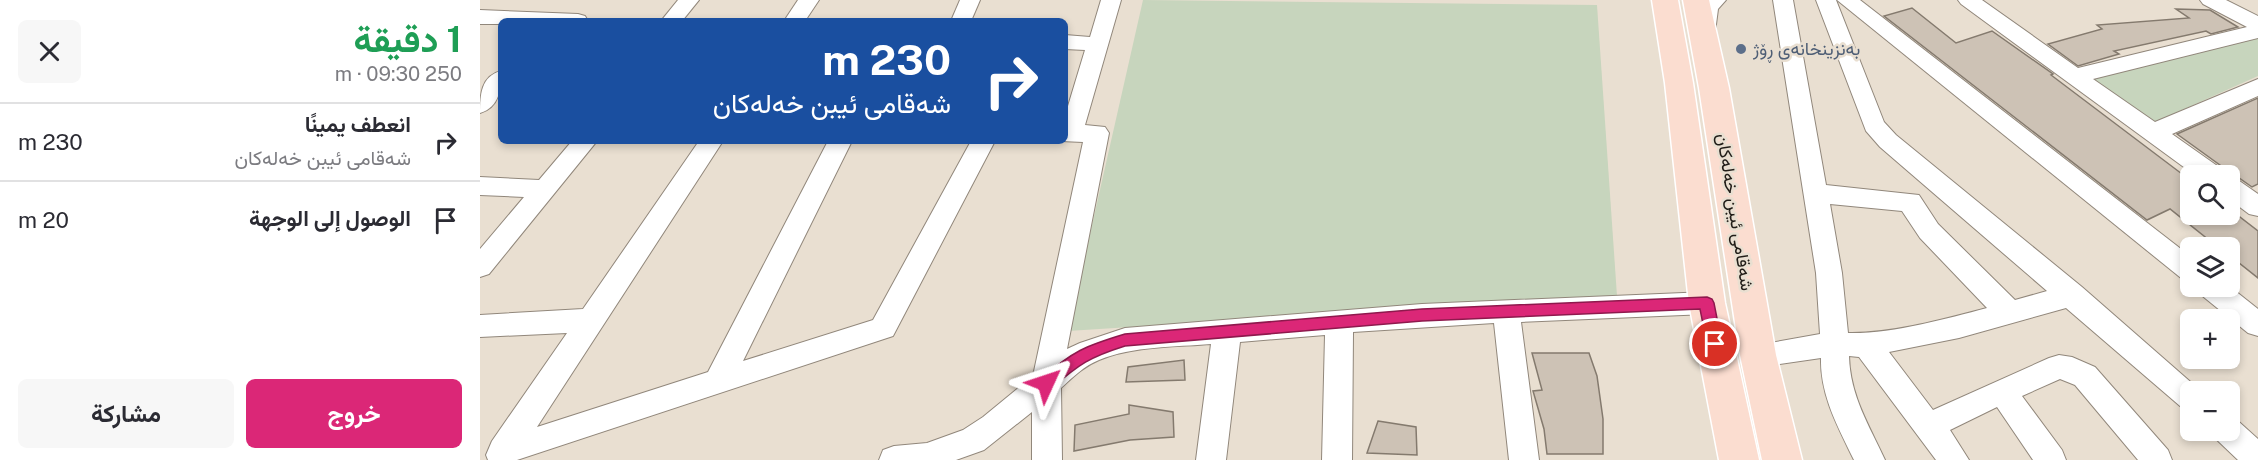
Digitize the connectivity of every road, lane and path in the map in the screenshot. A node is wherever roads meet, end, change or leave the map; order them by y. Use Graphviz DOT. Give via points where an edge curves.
graph roads {
  1 [pos="483,0"];
  2 [pos="588,0"];
  3 [pos="689,0"];
  4 [pos="809,0"];
  5 [pos="970,0"];
  6 [pos="1111,0"];
  7 [pos="1665,0"];
  8 [pos="1696,0"];
  9 [pos="1716,0"];
  10 [pos="1783,0"];
  11 [pos="1826,0"];
  12 [pos="1847,0"];
  13 [pos="1968,0"];
  14 [pos="2210,0"];
  15 [pos="480,3"];
  16 [pos="480,17"];
  17 [pos="502,18"];
  18 [pos="573,18"];
  19 [pos="674,18"];
  20 [pos="796,18"];
  21 [pos="962,18"];
  22 [pos="2258,24"];
  23 [pos="2258,31"];
  24 [pos="1704,32"];
  25 [pos="1068,42"];
  26 [pos="1098,44"];
  27 [pos="2075,76"];
  28 [pos="498,82"];
  29 [pos="1678,83"];
  30 [pos="2258,87"];
  31 [pos="1714,88"];
  32 [pos="480,105"];
  33 [pos="2154,132"];
  34 [pos="1068,134"];
  35 [pos="582,144"];
  36 [pos="709,144"];
  37 [pos="838,144"];
  38 [pos="981,144"];
  39 [pos="2199,165"];
  40 [pos="480,186"];
  41 [pos="545,189"];
  42 [pos="1816,193"];
  43 [pos="2180,264"];
  44 [pos="480,267"];
  45 [pos="2072,295"];
  46 [pos="2223,297"];
  47 [pos="1707,303"];
  48 [pos="1506,311"];
  49 [pos="2010,313"];
  50 [pos="591,320"];
  51 [pos="1339,321"];
  52 [pos="2258,325"];
  53 [pos="480,326"];
  54 [pos="1227,332"];
  55 [pos="1835,344"];
  56 [pos="1867,345"];
  57 [pos="1758,355"];
  58 [pos="718,382"];
  59 [pos="1046,383"];
  60 [pos="2180,388"];
  61 [pos="2002,391"];
  62 [pos="1929,426"];
  63 [pos="2237,441"];
  64 [pos="501,456"];
  65 [pos="2250,456"];
  66 [pos="894,460"];
  67 [pos="1047,460"];
  68 [pos="1211,460"];
  69 [pos="1337,460"];
  70 [pos="1524,460"];
  71 [pos="1739,460"];
  72 [pos="1782,460"];
  73 [pos="1870,460"];
  74 [pos="1954,460"];
  75 [pos="2051,460"];
  76 [pos="2157,460"];
  1 -- 15 [label="street"];
  2 -- 18 [label="street"];
  3 -- 19 [label="street"];
  4 -- 20 [label="street"];
  5 -- 21 [label="street"];
  6 -- 26 [label="street"];
  7 -- 29 [label="main road, شەقامی ئیبن خەلەکان"];
  8 -- 24 [label="main road, شەقامی ئیبن خەلەکان"];
  9 -- 24 [label="street" via="1708,7"];
  10 -- 42 [label="street"];
  11 -- 45 [label="street" via="1874,125 1888,141"];
  12 -- 43 [label="street"];
  13 -- 27 [label="street"];
  14 -- 22 [label="street"];
  16 -- 17 [label="street"];
  23 -- 27 [label="street"];
  24 -- 31 [label="main road, شەقامی ئیبن خەلەکان"];
  25 -- 26 [label="street"];
  26 -- 34 [label="street"];
  27 -- 33 [label="street"];
  28 -- 32 [label="street"];
  29 -- 31 [label="main road"];
  29 -- 47 [label="main road, شەقامی ئیبن خەلەکان"];
  30 -- 33 [label="street"];
  31 -- 57 [label="main road, شەقامی ئیبن خەلەکان"];
  33 -- 39 [label="street"];
  34 -- 59 [label="street" via="1097,133"];
  35 -- 41 [label="street"];
  36 -- 50 [label="street"];
  37 -- 58 [label="street"];
  38 -- 58 [label="street" via="883,328"];
  40 -- 41 [label="street"];
  41 -- 44 [label="street"];
  42 -- 49 [label="street" via="1910,202 1929,231"];
  42 -- 55 [label="street"];
  45 -- 49 [label="street"];
  45 -- 60 [label="street"];
  46 -- 52 [label="street"];
  47 -- 48 [label="street"];
  47 -- 71 [label="main road, شەقامی ئیبن خەلەکان"];
  48 -- 51 [label="street"];
  48 -- 70 [label="street"];
  49 -- 56 [label="street"];
  50 -- 53 [label="street"];
  50 -- 64 [label="street"];
  51 -- 54 [label="street"];
  51 -- 69 [label="street"];
  54 -- 59 [label="street" via="1107,344 1073,360"];
  54 -- 68 [label="street"];
  55 -- 56 [label="street"];
  55 -- 57 [label="street"];
  55 -- 73 [label="street" via="1834,377 1846,413"];
  56 -- 62 [label="street"];
  57 -- 72 [label="main road, شەقامی ئیبن خەلەکان"];
  58 -- 64 [label="street"];
  59 -- 66 [label="street" via="973,440 927,457"];
  59 -- 67 [label="street"];
  61 -- 62 [label="street"];
  61 -- 75 [label="street"];
  61 -- 76 [label="street" via="2059,367 2072,369 2085,376"];
  62 -- 74 [label="street"];
  63 -- 65 [label="street"];
}
